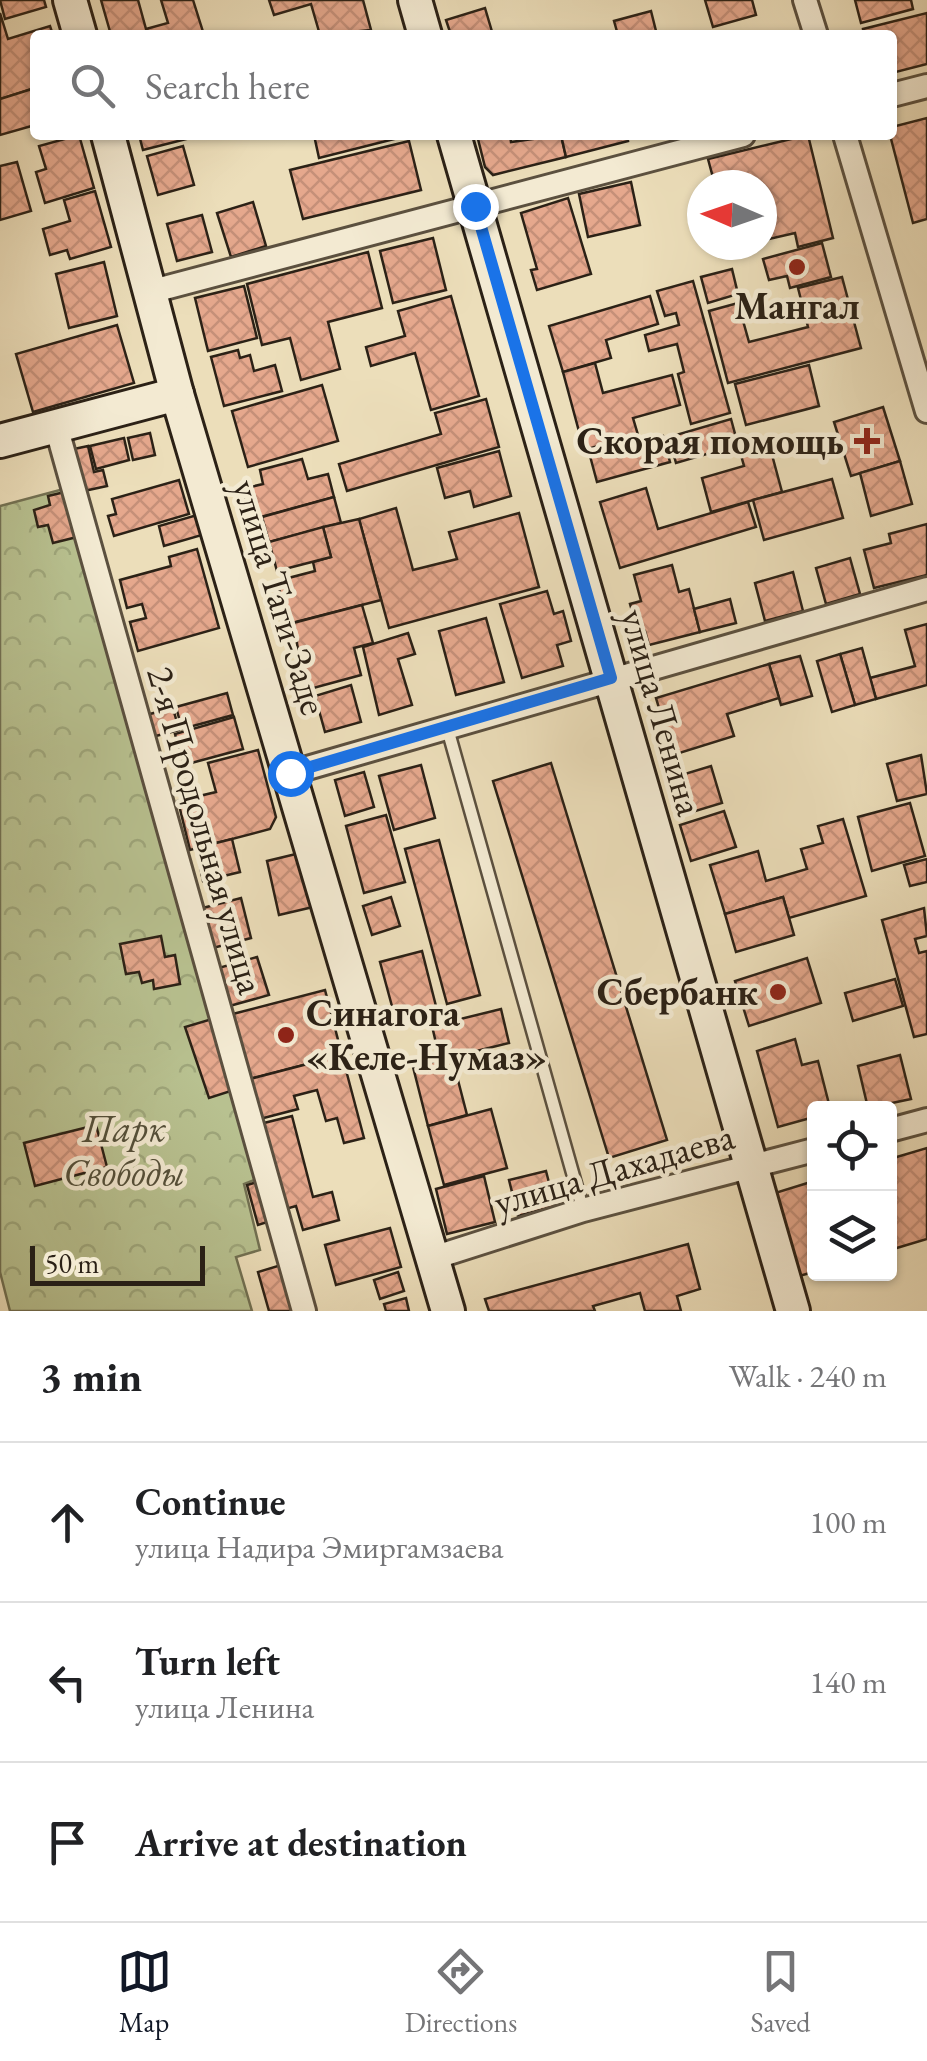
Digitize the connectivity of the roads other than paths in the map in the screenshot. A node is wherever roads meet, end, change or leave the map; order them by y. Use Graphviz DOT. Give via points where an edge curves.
graph roads {
  1 [pos="70,0"];
  2 [pos="415,0"];
  3 [pos="805,0"];
  4 [pos="79,30"];
  5 [pos="424,30"];
  6 [pos="814,30"];
  7 [pos="927,86"];
  8 [pos="897,95"];
  9 [pos="109,140"];
  10 [pos="455,140"];
  11 [pos="724,140"];
  12 [pos="846,140"];
  13 [pos="475,206"];
  14 [pos="153,292"];
  15 [pos="178,394"];
  16 [pos="927,411"];
  17 [pos="56,426"];
  18 [pos="0,441"];
  19 [pos="927,589"];
  20 [pos="611,678"];
  21 [pos="447,726"];
  22 [pos="290,773"];
  23 [pos="927,1120"];
  24 [pos="897,1128"];
  25 [pos="807,1152"];
  26 [pos="750,1168"];
  27 [pos="583,1210"];
  28 [pos="433,1258"];
  29 [pos="304,1311"];
  30 [pos="448,1311"];
  31 [pos="793,1311"];
  1 -- 4 [label="street"];
  2 -- 5 [label="street"];
  3 -- 6 [label="street"];
  7 -- 8 [label="street"];
  9 -- 14 [label="street, улица Таги-Заде"];
  10 -- 13 [label="street, улица Ленина"];
  11 -- 13 [label="street"];
  12 -- 16 [label="street"];
  13 -- 14 [label="street"];
  13 -- 20 [label="street, улица Ленина"];
  14 -- 15 [label="street, улица Таги-Заде"];
  15 -- 17 [label="street"];
  15 -- 22 [label="street, улица Таги-Заде"];
  17 -- 18 [label="street"];
  17 -- 29 [label="street, 2-я Продольная улица"];
  19 -- 20 [label="street"];
  20 -- 21 [label="street"];
  20 -- 26 [label="street, улица Ленина"];
  21 -- 22 [label="street"];
  21 -- 27 [label="lane"];
  22 -- 28 [label="street, улица Таги-Заде"];
  23 -- 24 [label="street"];
  25 -- 26 [label="street, улица Дахадаева"];
  26 -- 27 [label="street, улица Дахадаева"];
  26 -- 31 [label="street, улица Ленина"];
  27 -- 28 [label="street, улица Дахадаева"];
  28 -- 30 [label="street, улица Таги-Заде"];
}
